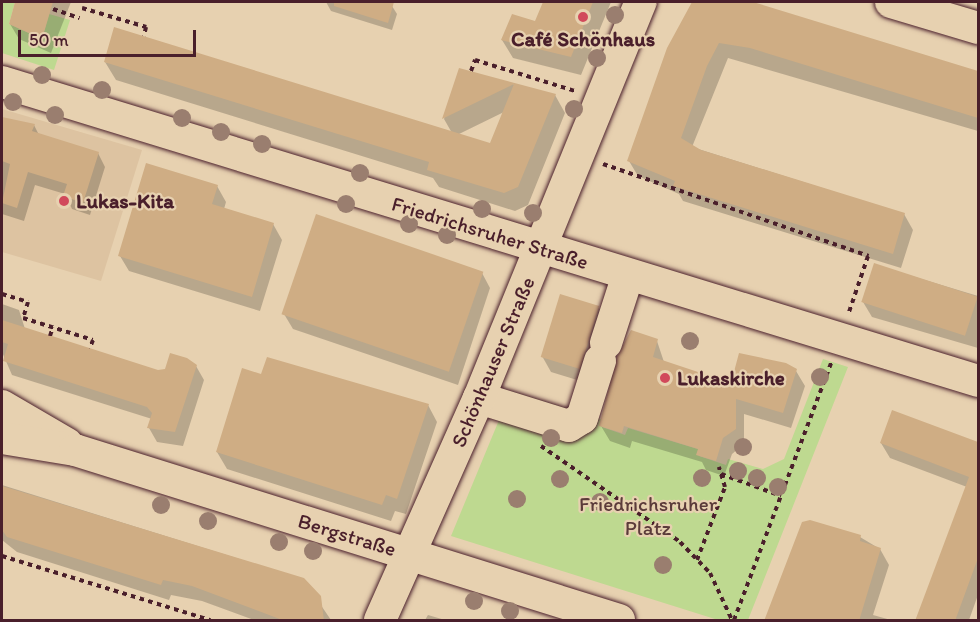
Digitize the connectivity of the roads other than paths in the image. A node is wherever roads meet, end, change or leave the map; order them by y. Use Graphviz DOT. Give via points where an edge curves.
graph roads {
  1 [pos="641,2"];
  2 [pos="891,2"];
  3 [pos="978,28"];
  4 [pos="2,82"];
  5 [pos="541,249"];
  6 [pos="628,275"];
  7 [pos="978,381"];
  8 [pos="479,398"];
  9 [pos="2,406"];
  10 [pos="2,438"];
  11 [pos="75,450"];
  12 [pos="411,555"];
  13 [pos="380,621"];
  14 [pos="619,621"];
  1 -- 5 [label="street, Schönhauser Straße"];
  2 -- 3 [label="street"];
  4 -- 5 [label="street, Friedrichsruher Straße"];
  5 -- 6 [label="street, Friedrichsruher Straße"];
  5 -- 8 [label="street, Schönhauser Straße"];
  6 -- 7 [label="street, Friedrichsruher Straße"];
  6 -- 8 [label="street" via="582,418 570,426"];
  8 -- 12 [label="street, Schönhauser Straße"];
  9 -- 11 [label="street, Bergstraße"];
  10 -- 11 [label="street, Bergstraße"];
  11 -- 12 [label="street, Bergstraße"];
  12 -- 13 [label="street, Schönhauser Straße"];
  12 -- 14 [label="street, Bergstraße"];
}
